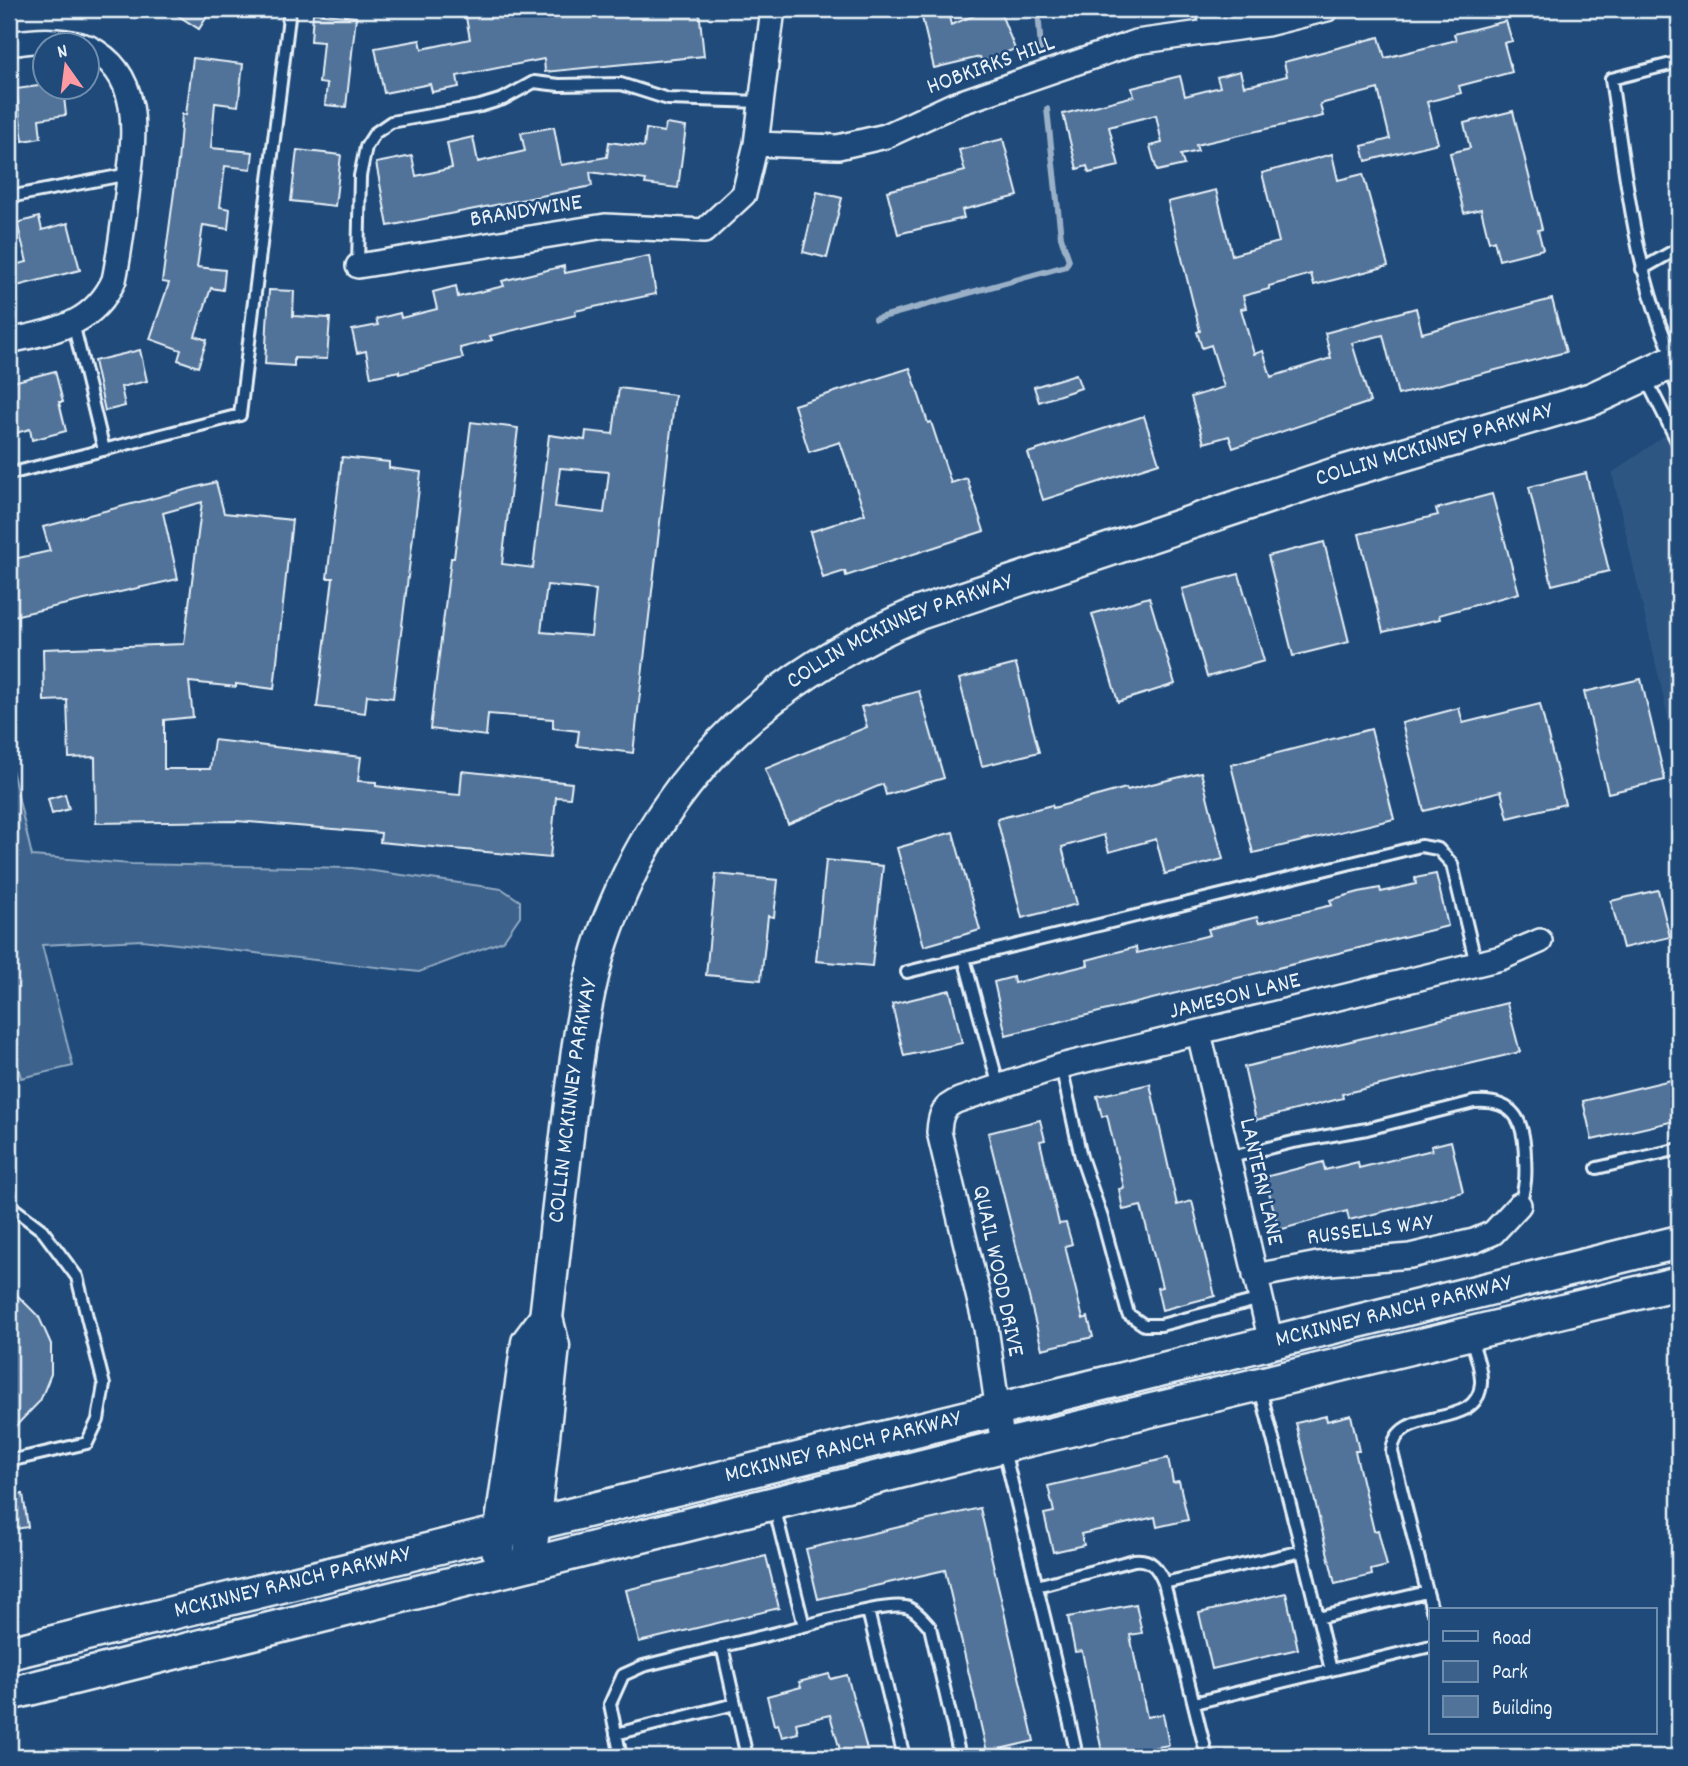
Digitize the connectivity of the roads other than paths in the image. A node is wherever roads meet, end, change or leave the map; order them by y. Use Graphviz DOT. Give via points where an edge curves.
graph roads {
  1 [pos="290,9"];
  2 [pos="773,9"];
  3 [pos="1209,9"];
  4 [pos="1327,9"];
  5 [pos="1213,32"];
  6 [pos="32,41"];
  7 [pos="9,44"];
  8 [pos="102,55"];
  9 [pos="1679,62"];
  10 [pos="761,102"];
  11 [pos="756,144"];
  12 [pos="129,174"];
  13 [pos="9,197"];
  14 [pos="1679,247"];
  15 [pos="358,266"];
  16 [pos="1642,269"];
  17 [pos="73,323"];
  18 [pos="9,341"];
  19 [pos="1669,371"];
  20 [pos="1679,445"];
  21 [pos="104,450"];
  22 [pos="9,474"];
  23 [pos="1540,941"];
  24 [pos="964,958"];
  25 [pos="1476,964"];
  26 [pos="907,972"];
  27 [pos="1199,1033"];
  28 [pos="1061,1066"];
  29 [pos="999,1087"];
  30 [pos="944,1108"];
  31 [pos="1679,1149"];
  32 [pos="1227,1158"];
  33 [pos="1597,1168"];
  34 [pos="9,1205"];
  35 [pos="1519,1205"];
  36 [pos="1679,1242"];
  37 [pos="1255,1276"];
  38 [pos="1673,1280"];
  39 [pos="1261,1299"];
  40 [pos="546,1318"];
  41 [pos="1469,1333"];
  42 [pos="1271,1342"];
  43 [pos="1259,1385"];
  44 [pos="997,1410"];
  45 [pos="1003,1446"];
  46 [pos="9,1461"];
  47 [pos="774,1503"];
  48 [pos="534,1524"];
  49 [pos="501,1532"];
  50 [pos="1302,1551"];
  51 [pos="529,1564"];
  52 [pos="495,1573"];
  53 [pos="1164,1583"];
  54 [pos="1037,1586"];
  55 [pos="1427,1592"];
  56 [pos="1431,1608"];
  57 [pos="868,1611"];
  58 [pos="1318,1618"];
  59 [pos="804,1626"];
  60 [pos="722,1646"];
  61 [pos="1429,1646"];
  62 [pos="9,1653"];
  63 [pos="1331,1670"];
  64 [pos="9,1694"];
  65 [pos="1194,1703"];
  66 [pos="735,1704"];
  67 [pos="616,1734"];
  68 [pos="621,1757"];
  69 [pos="747,1757"];
  70 [pos="904,1757"];
  71 [pos="960,1757"];
  72 [pos="1074,1757"];
  73 [pos="1207,1757"];
  1 -- 21 [label="lane" via="240,415"];
  2 -- 10 [label="street"];
  3 -- 5 [label="street"];
  4 -- 5 [label="street, HOBKIRKS HILL"];
  5 -- 11 [label="street, HOBKIRKS HILL" via="1136,42 953,105 886,136 838,147"];
  6 -- 7 [label="street"];
  8 -- 12 [label="street" via="125,85 132,107"];
  9 -- 16 [label="lane" via="1611,79"];
  10 -- 11 [label="street"];
  10 -- 15 [label="lane" via="667,99 621,84 534,82 480,106 391,122 375,133 366,147 360,176"];
  11 -- 15 [label="street, BRANDYWINE" via="744,194 704,231 605,226"];
  12 -- 13 [label="lane"];
  12 -- 17 [label="street" via="114,280 94,310"];
  14 -- 16 [label="lane"];
  16 -- 19 [label="lane"];
  17 -- 18 [label="street"];
  17 -- 21 [label="lane"];
  19 -- 20 [label="lane"];
  19 -- 40 [label="main road, COLLIN MCKINNEY PARKWAY" via="1592,399 1333,475 919,613 841,650 765,702 701,765 667,810 615,903 582,1021"];
  21 -- 22 [label="lane"];
  23 -- 25 [label="street, JAMESON LANE"];
  24 -- 25 [label="lane" via="1421,846 1438,849 1452,864"];
  24 -- 26 [label="lane"];
  24 -- 29 [label="lane"];
  25 -- 27 [label="street, JAMESON LANE"];
  27 -- 28 [label="street, JAMESON LANE"];
  27 -- 32 [label="street, LANTERN LANE"];
  28 -- 29 [label="street, JAMESON LANE"];
  28 -- 39 [label="lane" via="1081,1157 1128,1314 1144,1325 1161,1325"];
  29 -- 30 [label="street, JAMESON LANE"];
  30 -- 44 [label="street, QUAIL WOOD DRIVE" via="940,1139 982,1304"];
  31 -- 33 [label="lane"];
  32 -- 35 [label="lane" via="1475,1102 1492,1102 1507,1109 1524,1131 1526,1176"];
  32 -- 37 [label="street, LANTERN LANE"];
  34 -- 46 [label="lane" via="42,1230 77,1277 104,1385 98,1420 87,1443"];
  35 -- 37 [label="street, RUSSELLS WAY" via="1493,1233 1474,1241 1410,1256 1318,1264"];
  36 -- 42 [label="main road, MCKINNEY RANCH PARKWAY"];
  37 -- 39 [label="street, LANTERN LANE"];
  38 -- 41 [label="main road, MCKINNEY RANCH PARKWAY"];
  39 -- 42 [label="street, LANTERN LANE"];
  40 -- 48 [label="main road, COLLIN MCKINNEY PARKWAY" via="553,1346"];
  40 -- 49 [label="main road, COLLIN MCKINNEY PARKWAY" via="528,1342"];
  41 -- 43 [label="main road, MCKINNEY RANCH PARKWAY"];
  41 -- 55 [label="lane" via="1481,1380 1476,1400 1459,1412 1409,1425 1392,1446"];
  42 -- 44 [label="main road, MCKINNEY RANCH PARKWAY"];
  43 -- 45 [label="main road, MCKINNEY RANCH PARKWAY"];
  43 -- 50 [label="lane"];
  44 -- 45 [label="street, QUAIL WOOD DRIVE"];
  44 -- 48 [label="main road, MCKINNEY RANCH PARKWAY"];
  45 -- 47 [label="main road, MCKINNEY RANCH PARKWAY"];
  45 -- 54 [label="lane"];
  47 -- 51 [label="main road, MCKINNEY RANCH PARKWAY"];
  47 -- 59 [label="lane"];
  48 -- 49 [label="main road, MCKINNEY RANCH PARKWAY"];
  48 -- 51 [label="main road, COLLIN MCKINNEY PARKWAY"];
  49 -- 52 [label="main road, COLLIN MCKINNEY PARKWAY"];
  49 -- 62 [label="main road, MCKINNEY RANCH PARKWAY"];
  50 -- 53 [label="lane"];
  50 -- 58 [label="lane"];
  51 -- 52 [label="main road, MCKINNEY RANCH PARKWAY"];
  52 -- 64 [label="main road, MCKINNEY RANCH PARKWAY"];
  53 -- 54 [label="lane" via="1158,1568 1144,1559"];
  53 -- 65 [label="lane"];
  54 -- 72 [label="lane"];
  55 -- 56 [label="lane"];
  55 -- 58 [label="lane"];
  57 -- 59 [label="lane"];
  57 -- 70 [label="lane"];
  57 -- 71 [label="lane" via="908,1608 930,1627"];
  58 -- 63 [label="lane"];
  59 -- 60 [label="lane"];
  60 -- 66 [label="lane"];
  60 -- 67 [label="lane" via="624,1675 610,1704"];
  61 -- 63 [label="lane"];
  63 -- 65 [label="lane"];
  65 -- 73 [label="lane"];
  66 -- 67 [label="lane"];
  66 -- 69 [label="lane"];
  67 -- 68 [label="lane"];
}
